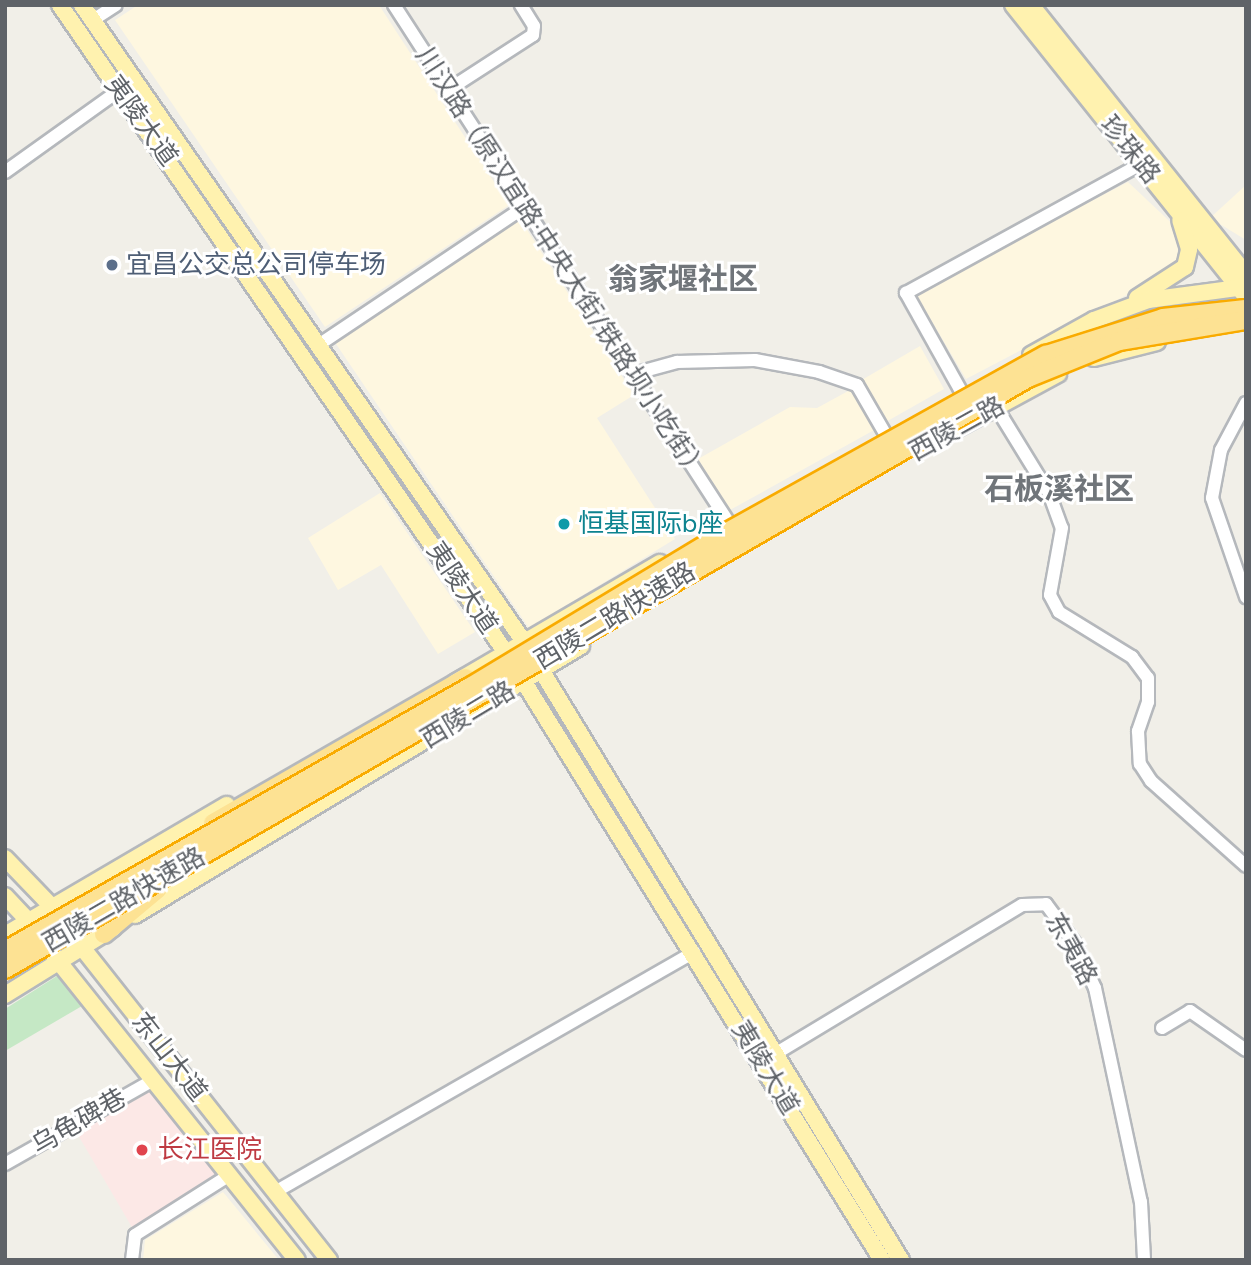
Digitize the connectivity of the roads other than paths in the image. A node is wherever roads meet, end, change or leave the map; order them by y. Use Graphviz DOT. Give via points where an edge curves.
graph roads {
  1 [pos="60,5"];
  2 [pos="82,5"];
  3 [pos="116,5"];
  4 [pos="394,5"];
  5 [pos="521,5"];
  6 [pos="1013,5"];
  7 [pos="1031,5"];
  8 [pos="93,20"];
  9 [pos="449,90"];
  10 [pos="118,91"];
  11 [pos="1141,164"];
  12 [pos="5,172"];
  13 [pos="1158,186"];
  14 [pos="525,208"];
  15 [pos="1218,237"];
  16 [pos="1246,260"];
  17 [pos="1244,286"];
  18 [pos="1246,309"];
  19 [pos="1094,320"];
  20 [pos="1246,324"];
  21 [pos="320,344"];
  22 [pos="633,374"];
  23 [pos="962,393"];
  24 [pos="1246,403"];
  25 [pos="996,407"];
  26 [pos="886,435"];
  27 [pos="729,523"];
  28 [pos="1246,597"];
  29 [pos="524,642"];
  30 [pos="506,653"];
  31 [pos="542,670"];
  32 [pos="465,678"];
  33 [pos="523,681"];
  34 [pos="477,698"];
  35 [pos="5,858"];
  36 [pos="1246,866"];
  37 [pos="5,896"];
  38 [pos="53,905"];
  39 [pos="68,916"];
  40 [pos="30,921"];
  41 [pos="104,934"];
  42 [pos="5,935"];
  43 [pos="81,947"];
  44 [pos="5,951"];
  45 [pos="694,952"];
  46 [pos="57,961"];
  47 [pos="5,969"];
  48 [pos="5,995"];
  49 [pos="1162,1028"];
  50 [pos="1246,1049"];
  51 [pos="775,1054"];
  52 [pos="152,1081"];
  53 [pos="5,1164"];
  54 [pos="228,1176"];
  55 [pos="275,1192"];
  56 [pos="132,1260"];
  57 [pos="297,1260"];
  58 [pos="329,1260"];
  59 [pos="882,1260"];
  60 [pos="901,1260"];
  61 [pos="1144,1260"];
  1 -- 10 [label="main road, 夷陵大道"];
  2 -- 8 [label="main road, 夷陵大道"];
  3 -- 8 [label="street"];
  4 -- 9 [label="street, 川汉路（原汉宜路·中央大街/铁路坝小吃街）"];
  5 -- 9 [label="street" via="534,26 533,35"];
  6 -- 11 [label="main road, 珍珠路"];
  7 -- 15 [label="main road, 珍珠路"];
  8 -- 21 [label="main road, 夷陵大道"];
  9 -- 14 [label="street, 川汉路（原汉宜路·中央大街/铁路坝小吃街）"];
  10 -- 12 [label="street"];
  10 -- 30 [label="main road, 夷陵大道"];
  11 -- 13 [label="main road, 珍珠路"];
  11 -- 23 [label="street" via="906,293"];
  13 -- 17 [label="main road, 珍珠路"];
  13 -- 19 [label="main road" via="1185,230 1185,267"];
  14 -- 21 [label="street"];
  14 -- 22 [label="street, 川汉路（原汉宜路·中央大街/铁路坝小吃街）"];
  15 -- 16 [label="main road"];
  15 -- 17 [label="main road, 珍珠路"];
  17 -- 19 [label="main road, 西陵二路" via="1148,300"];
  18 -- 39 [label="highway, 西陵二路快速路, bridge" via="1163,318 1046,355 722,535 470,687"];
  19 -- 23 [label="main road, 西陵二路"];
  20 -- 25 [label="main road, 西陵二路" via="1095,358"];
  20 -- 34 [label="highway, 西陵二路快速路, bridge" via="1218,324 1119,341 1028,378"];
  21 -- 29 [label="main road, 夷陵大道"];
  22 -- 26 [label="street" via="677,362 755,360 819,372 857,385"];
  22 -- 27 [label="street, 川汉路（原汉宜路·中央大街/铁路坝小吃街）"];
  23 -- 26 [label="main road, 西陵二路"];
  24 -- 28 [label="street" via="1221,450 1212,498"];
  25 -- 31 [label="main road, 西陵二路" via="744,546"];
  25 -- 36 [label="street" via="1049,493 1062,528 1050,595 1059,612 1132,657 1148,678 1148,702 1138,731 1140,764 1151,781"];
  26 -- 27 [label="main road, 西陵二路"];
  27 -- 29 [label="main road, 西陵二路"];
  29 -- 30 [label="main road, 西陵二路"];
  29 -- 31 [label="main road, 夷陵大道"];
  30 -- 32 [label="main road, 西陵二路"];
  30 -- 33 [label="main road, 夷陵大道"];
  31 -- 33 [label="main road, 西陵二路"];
  31 -- 51 [label="main road, 夷陵大道"];
  32 -- 38 [label="main road, 西陵二路" via="376,720"];
  32 -- 39 [label="highway, bridge" via="118,878"];
  33 -- 41 [label="main road, 西陵二路"];
  33 -- 45 [label="main road, 夷陵大道"];
  34 -- 41 [label="highway, bridge" via="444,724 180,874 143,898"];
  34 -- 47 [label="highway, 西陵二路快速路, bridge"];
  35 -- 38 [label="main road, 东山大道"];
  37 -- 40 [label="main road, 东山大道"];
  38 -- 40 [label="main road, 西陵二路"];
  38 -- 43 [label="main road, 东山大道"];
  39 -- 44 [label="highway, 西陵二路快速路, bridge"];
  40 -- 42 [label="main road, 西陵二路"];
  40 -- 46 [label="main road, 东山大道"];
  41 -- 43 [label="main road, 西陵二路"];
  43 -- 46 [label="main road, 西陵二路"];
  43 -- 55 [label="main road, 东山大道"];
  45 -- 55 [label="street"];
  45 -- 59 [label="main road, 夷陵大道"];
  46 -- 48 [label="main road, 西陵二路"];
  46 -- 52 [label="main road, 东山大道"];
  49 -- 50 [label="street" via="1190,1011"];
  51 -- 60 [label="main road, 夷陵大道"];
  51 -- 61 [label="street, 东夷路" via="1022,905 1046,905 1074,942 1095,988 1141,1202"];
  52 -- 53 [label="street, 乌龟碑巷"];
  52 -- 54 [label="main road, 东山大道"];
  54 -- 56 [label="street" via="135,1235"];
  54 -- 57 [label="main road, 东山大道"];
  55 -- 58 [label="main road, 东山大道"];
}
